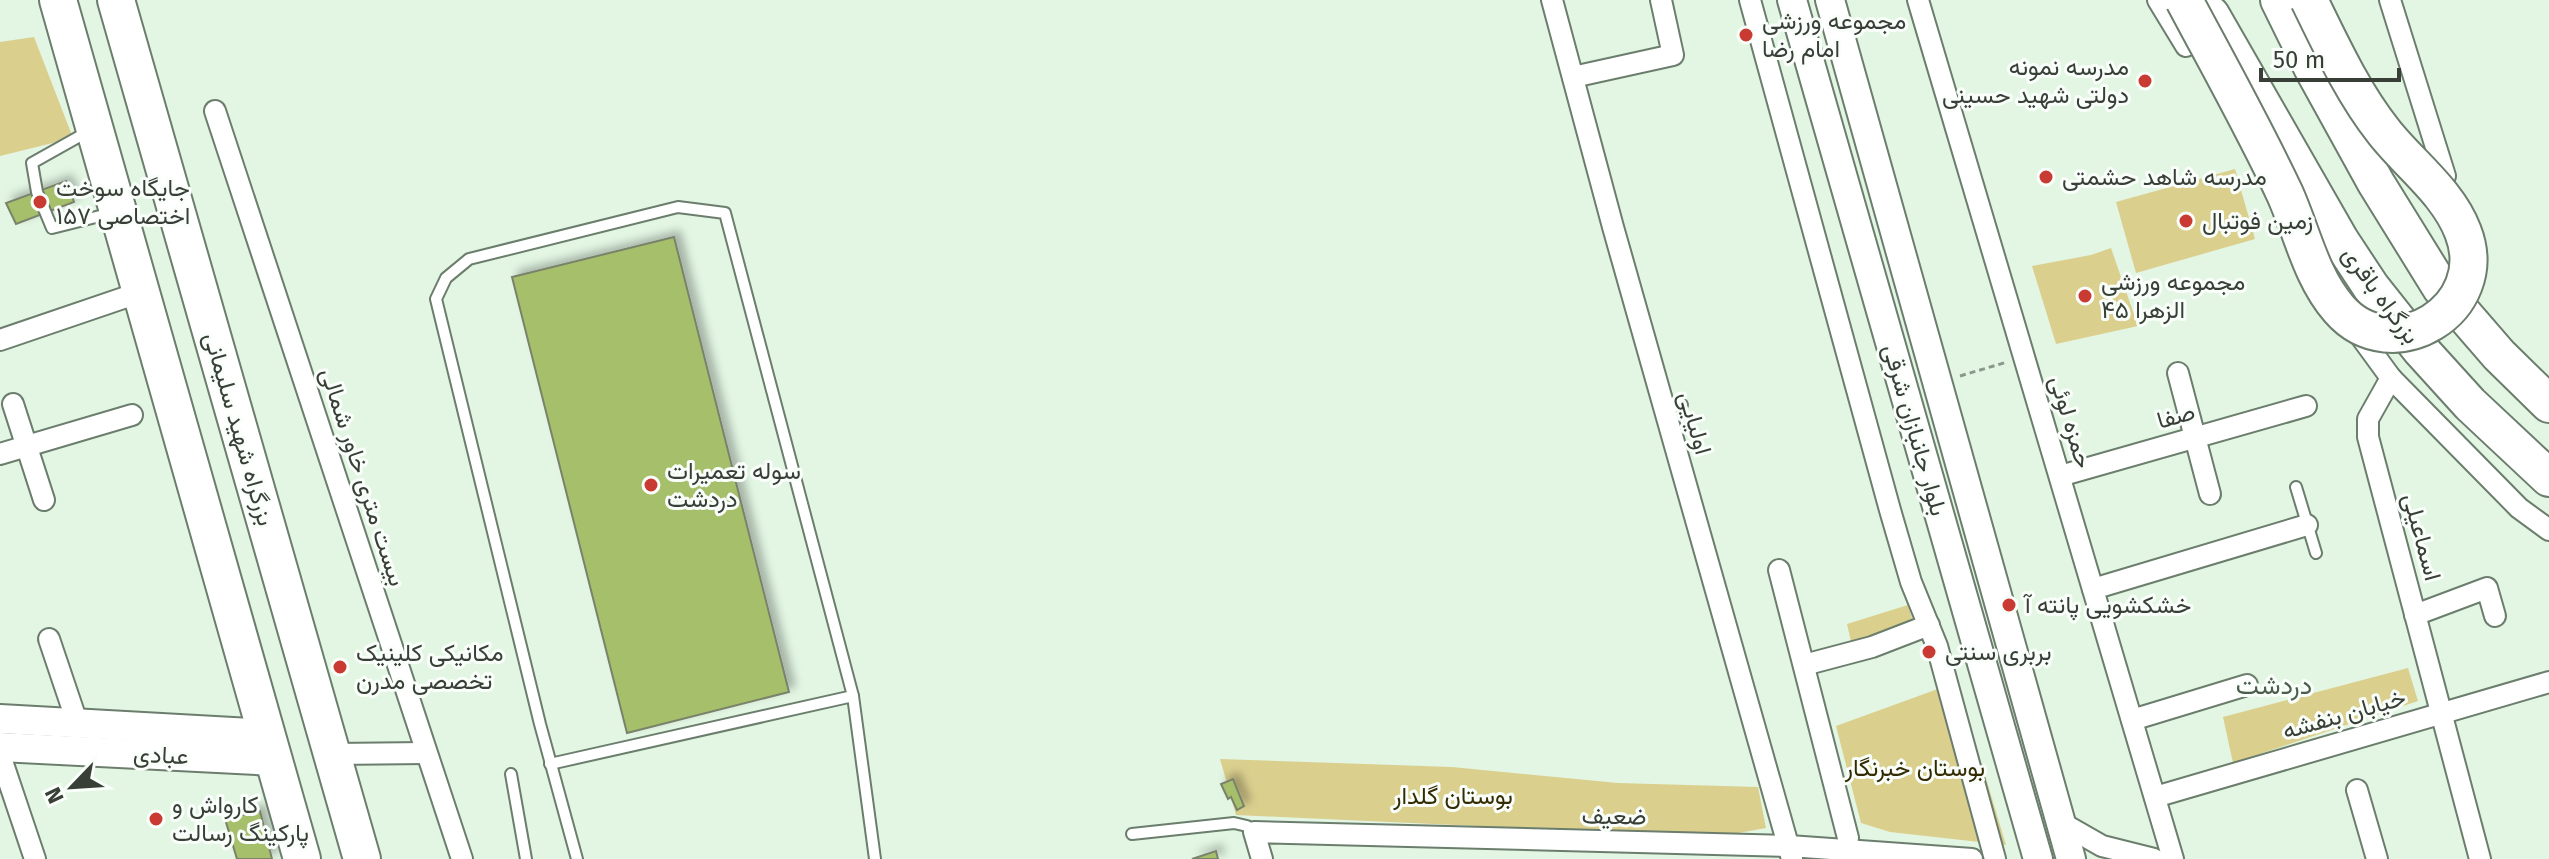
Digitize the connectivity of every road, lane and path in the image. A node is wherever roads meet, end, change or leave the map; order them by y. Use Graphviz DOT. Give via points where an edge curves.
graph roads {
  1 [pos="58,0"];
  2 [pos="116,0"];
  3 [pos="1552,0"];
  4 [pos="1661,0"];
  5 [pos="1750,0"];
  6 [pos="1792,0"];
  7 [pos="1830,0"];
  8 [pos="1918,0"];
  9 [pos="2158,0"];
  10 [pos="2184,0"];
  11 [pos="2202,0"];
  12 [pos="2279,0"];
  13 [pos="2309,0"];
  14 [pos="2393,1"];
  15 [pos="2186,46"];
  16 [pos="1573,77"];
  17 [pos="215,111"];
  18 [pos="95,128"];
  19 [pos="2445,176"];
  20 [pos="118,211"];
  21 [pos="2318,278"];
  22 [pos="141,292"];
  23 [pos="0,340"];
  24 [pos="2024,357"];
  25 [pos="2178,373"];
  26 [pos="2391,378"];
  27 [pos="1937,382"];
  28 [pos="13,404"];
  29 [pos="2549,404"];
  30 [pos="2306,406"];
  31 [pos="132,415"];
  32 [pos="2194,438"];
  33 [pos="27,446"];
  34 [pos="0,454"];
  35 [pos="2060,476"];
  36 [pos="2549,478"];
  37 [pos="2296,487"];
  38 [pos="2210,494"];
  39 [pos="44,500"];
  40 [pos="2307,525"];
  41 [pos="2549,530"];
  42 [pos="2316,553"];
  43 [pos="1779,570"];
  44 [pos="2093,589"];
  45 [pos="2415,615"];
  46 [pos="2495,616"];
  47 [pos="1929,625"];
  48 [pos="49,639"];
  49 [pos="1804,665"];
  50 [pos="2549,682"];
  51 [pos="2247,685"];
  52 [pos="853,696"];
  53 [pos="2441,713"];
  54 [pos="0,719"];
  55 [pos="2132,720"];
  56 [pos="77,722"];
  57 [pos="0,747"];
  58 [pos="272,747"];
  59 [pos="426,753"];
  60 [pos="333,754"];
  61 [pos="0,755"];
  62 [pos="550,764"];
  63 [pos="511,774"];
  64 [pos="2357,790"];
  65 [pos="2155,797"];
  66 [pos="2060,822"];
  67 [pos="1254,832"];
  68 [pos="1132,834"];
  69 [pos="1848,838"];
  70 [pos="1593,850"];
  71 [pos="1791,853"];
  72 [pos="35,859"];
  73 [pos="302,859"];
  74 [pos="362,859"];
  75 [pos="462,859"];
  76 [pos="526,859"];
  77 [pos="577,859"];
  78 [pos="875,859"];
  79 [pos="1262,859"];
  80 [pos="1972,859"];
  81 [pos="1995,859"];
  82 [pos="2038,859"];
  83 [pos="2071,859"];
  84 [pos="2150,859"];
  85 [pos="2173,859"];
  86 [pos="2377,859"];
  87 [pos="2480,859"];
  1 -- 18 [label="highway"];
  2 -- 60 [label="highway, بزرگراه شهید سلیمانی"];
  3 -- 16 [label="street, اولیایی"];
  4 -- 16 [label="street" via="1673,55"];
  5 -- 47 [label="street" via="1846,364 1911,582"];
  6 -- 82 [label="main road, بلوار جانبازان شرقی"];
  7 -- 27 [label="main road, بلوار جانبازان شرقی"];
  8 -- 24 [label="street, حمزه لوئی"];
  9 -- 15 [label="street"];
  10 -- 13 [label="highway, bridge" via="2264,150 2314,267 2339,309 2380,332 2416,330 2444,316 2460,293 2468,267 2464,234 2442,197 2403,156 2354,88"];
  11 -- 36 [label="highway, بزرگراه باقری" via="2371,287 2470,404"];
  12 -- 29 [label="highway" via="2376,183 2441,288"];
  14 -- 19 [label="street"];
  16 -- 71 [label="street, اولیایی" via="1673,407"];
  17 -- 59 [label="street, بیست متری خاور شمالی"];
  18 -- 20 [label="highway"];
  18 -- 20 [label="lane" via="32,163 37,192 52,228"];
  20 -- 22 [label="highway"];
  21 -- 26 [label="street"];
  22 -- 23 [label="street"];
  22 -- 58 [label="highway"];
  24 -- 27 [label="path"];
  24 -- 35 [label="street, حمزه لوئی"];
  25 -- 32 [label="street"];
  26 -- 41 [label="street" via="2519,508"];
  26 -- 45 [label="street, اسماعیلی" via="2368,419 2368,437"];
  27 -- 66 [label="main road, بلوار جانبازان شرقی"];
  28 -- 33 [label="street"];
  30 -- 32 [label="street, صفا"];
  31 -- 33 [label="street"];
  32 -- 35 [label="street, صفا"];
  32 -- 38 [label="street"];
  33 -- 34 [label="street"];
  33 -- 39 [label="street"];
  35 -- 44 [label="street, حمزه لوئی"];
  37 -- 40 [label="lane"];
  40 -- 42 [label="lane"];
  40 -- 44 [label="street"];
  43 -- 49 [label="street"];
  44 -- 55 [label="street, حمزه لوئی"];
  45 -- 46 [label="street" via="2487,588"];
  45 -- 53 [label="street, اسماعیلی"];
  47 -- 49 [label="street"];
  47 -- 81 [label="street"];
  48 -- 56 [label="street"];
  49 -- 69 [label="street"];
  50 -- 53 [label="street, خیابان بنفشه"];
  51 -- 55 [label="street"];
  52 -- 62 [label="lane"];
  52 -- 62 [label="lane" via="725,213 678,207 469,259 446,278 436,299"];
  52 -- 78 [label="lane"];
  53 -- 65 [label="street, خیابان بنفشه"];
  53 -- 87 [label="street, اسماعیلی"];
  54 -- 56 [label="main road, عبادی"];
  55 -- 65 [label="street, حمزه لوئی"];
  56 -- 58 [label="main road, عبادی"];
  57 -- 58 [label="main road, عبادی"];
  58 -- 73 [label="highway"];
  59 -- 60 [label="street"];
  59 -- 75 [label="street, بیست متری خاور شمالی"];
  60 -- 74 [label="highway, بزرگراه شهید سلیمانی"];
  61 -- 72 [label="street"];
  62 -- 77 [label="lane"];
  63 -- 76 [label="lane"];
  64 -- 86 [label="street"];
  65 -- 85 [label="street, حمزه لوئی"];
  66 -- 83 [label="main road, بلوار جانبازان شرقی"];
  66 -- 84 [label="street" via="2102,846"];
  67 -- 68 [label="lane" via="1234,823"];
  67 -- 70 [label="street, ضعیف"];
  67 -- 79 [label="street"];
  70 -- 71 [label="street, ضعیف"];
  71 -- 80 [label="street, ضعیف"];
}
